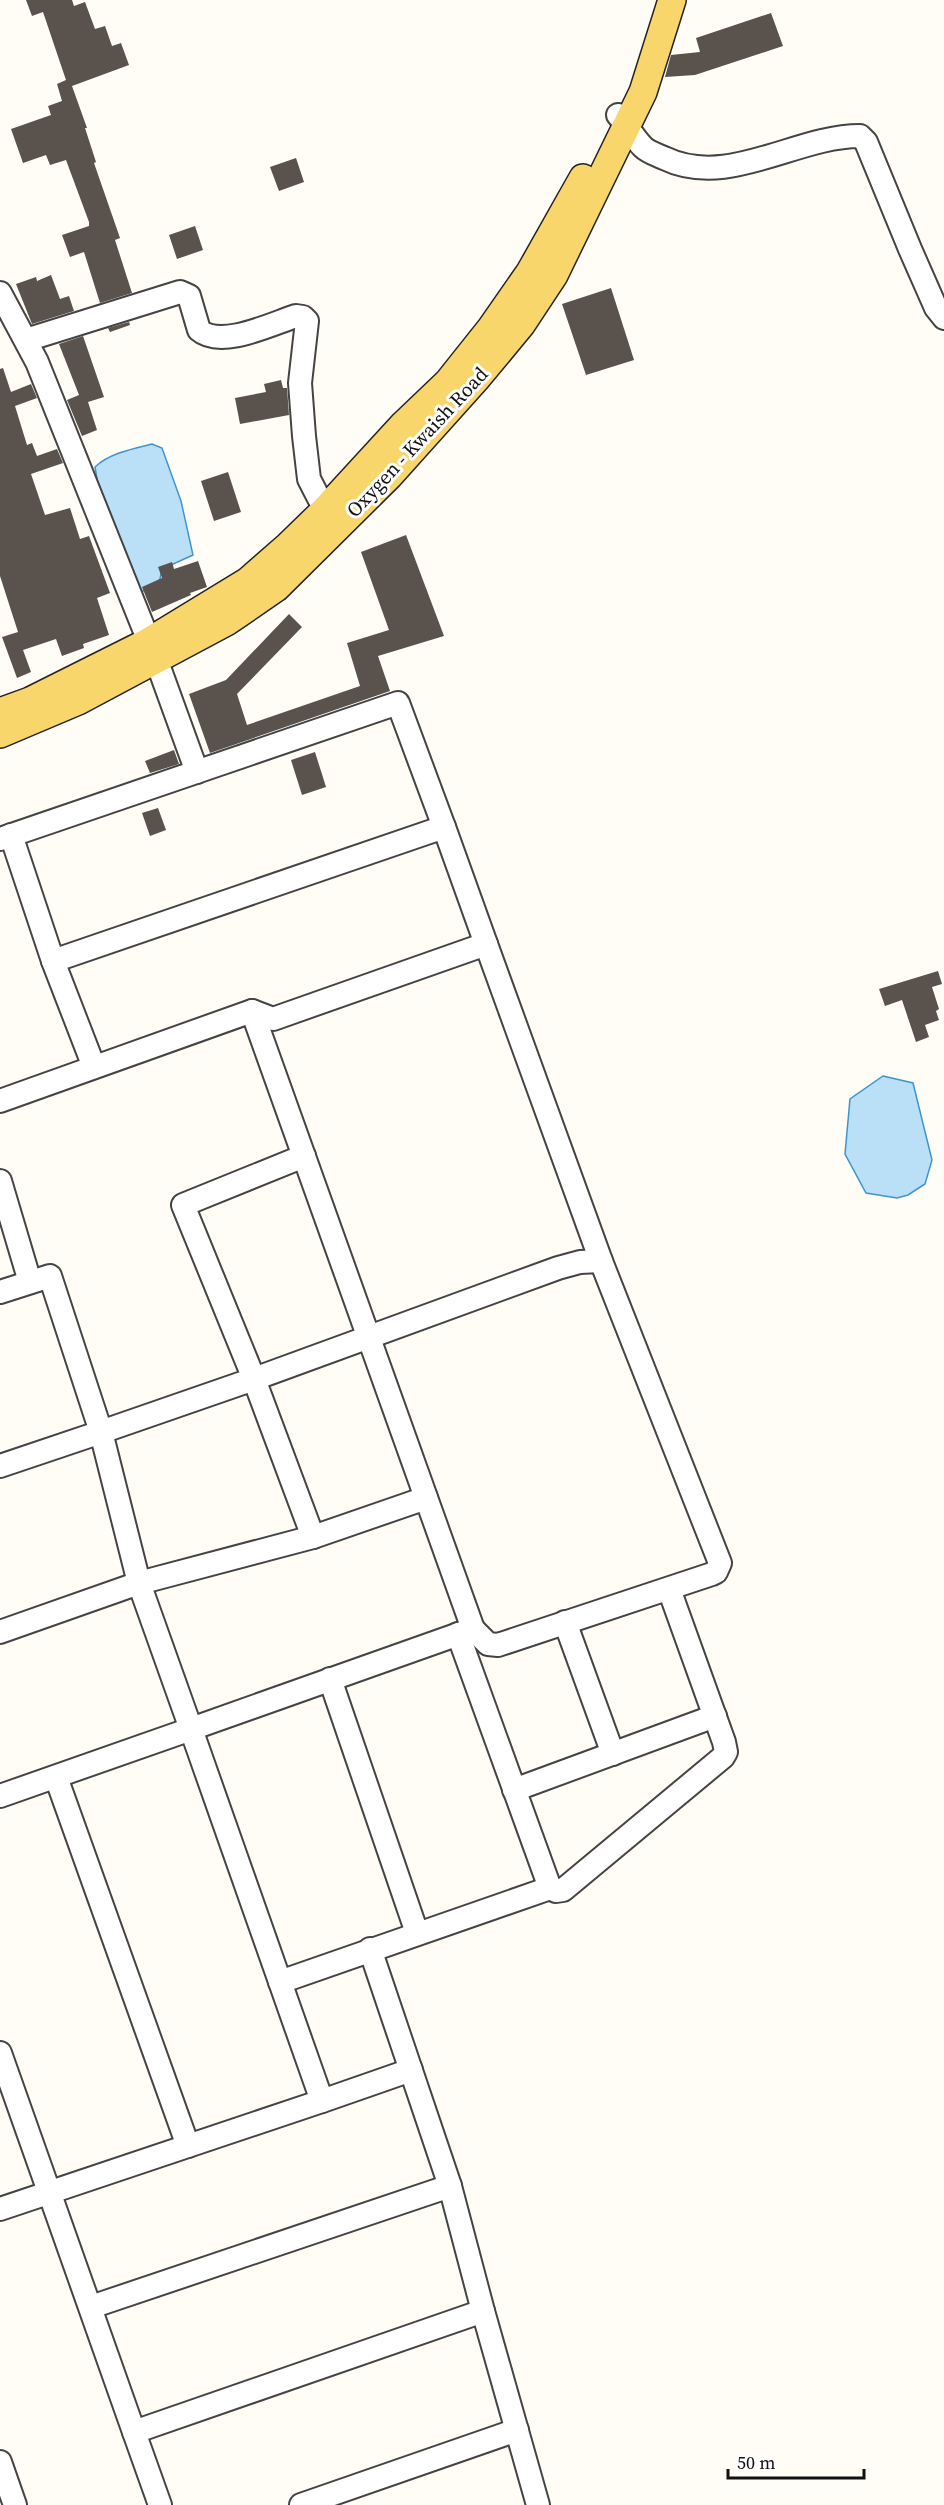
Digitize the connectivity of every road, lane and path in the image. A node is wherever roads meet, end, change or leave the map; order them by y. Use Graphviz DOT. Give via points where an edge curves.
graph roads {
  1 [pos="656,0"];
  2 [pos="672,0"];
  3 [pos="622,120"];
  4 [pos="0,293"];
  5 [pos="944,318"];
  6 [pos="26,340"];
  7 [pos="325,510"];
  8 [pos="152,651"];
  9 [pos="0,712"];
  10 [pos="0,734"];
  11 [pos="197,771"];
  12 [pos="444,827"];
  13 [pos="6,837"];
  14 [pos="486,944"];
  15 [pos="53,961"];
  16 [pos="252,1011"];
  17 [pos="94,1068"];
  18 [pos="0,1101"];
  19 [pos="304,1156"];
  20 [pos="0,1181"];
  21 [pos="601,1261"];
  22 [pos="30,1282"];
  23 [pos="0,1292"];
  24 [pos="369,1339"];
  25 [pos="254,1379"];
  26 [pos="101,1432"];
  27 [pos="0,1466"];
  28 [pos="426,1498"];
  29 [pos="313,1537"];
  30 [pos="139,1583"];
  31 [pos="669,1588"];
  32 [pos="566,1622"];
  33 [pos="465,1631"];
  34 [pos="0,1632"];
  35 [pos="330,1679"];
  36 [pos="715,1716"];
  37 [pos="191,1729"];
  38 [pos="613,1754"];
  39 [pos="56,1777"];
  40 [pos="514,1790"];
  41 [pos="0,1797"];
  42 [pos="550,1888"];
  43 [pos="417,1933"];
  44 [pos="370,1950"];
  45 [pos="280,1982"];
  46 [pos="1,2060"];
  47 [pos="411,2070"];
  48 [pos="322,2101"];
  49 [pos="188,2146"];
  50 [pos="450,2186"];
  51 [pos="50,2193"];
  52 [pos="0,2209"];
  53 [pos="91,2307"];
  54 [pos="483,2311"];
  55 [pos="517,2430"];
  56 [pos="134,2432"];
  57 [pos="0,2462"];
  58 [pos="15,2505"];
  59 [pos="160,2505"];
  60 [pos="301,2505"];
  61 [pos="538,2505"];
  1 -- 3 [label="main road, Oxygen - Kwaish Road"];
  2 -- 3 [label="main road, Oxygen - Kwaish Road" via="643,92"];
  3 -- 5 [label="street" via="644,149 679,166 715,168 826,140 860,136 866,142 936,308"];
  3 -- 7 [label="main road, Oxygen - Kwaish Road" via="530,272 491,328 448,382"];
  3 -- 8 [label="main road, Oxygen - Kwaish Road" via="554,274 521,324 477,378 389,476 276,588 228,621"];
  4 -- 6 [label="street"];
  6 -- 7 [label="street" via="180,292 189,296 199,330 211,337 238,336 303,317 307,321 300,383 304,436 309,479"];
  6 -- 8 [label="street"];
  7 -- 8 [label="main road, Oxygen - Kwaish Road" via="248,581"];
  8 -- 9 [label="main road, Oxygen - Kwaish Road"];
  8 -- 10 [label="main road, Oxygen - Kwaish Road" via="78,701"];
  8 -- 11 [label="street"];
  11 -- 12 [label="street" via="398,703"];
  11 -- 13 [label="street"];
  12 -- 14 [label="street"];
  12 -- 15 [label="street"];
  13 -- 15 [label="street"];
  14 -- 16 [label="street" via="273,1019"];
  14 -- 21 [label="street"];
  15 -- 17 [label="street"];
  16 -- 17 [label="street"];
  16 -- 19 [label="street"];
  17 -- 18 [label="street"];
  19 -- 24 [label="street"];
  19 -- 25 [label="street" via="183,1205"];
  20 -- 22 [label="street"];
  21 -- 24 [label="street" via="558,1268"];
  21 -- 31 [label="street" via="720,1563 712,1574"];
  22 -- 23 [label="street"];
  22 -- 26 [label="street" via="50,1276"];
  24 -- 25 [label="street"];
  24 -- 28 [label="street"];
  25 -- 26 [label="street"];
  25 -- 29 [label="street"];
  26 -- 27 [label="street"];
  26 -- 30 [label="street"];
  28 -- 29 [label="street"];
  28 -- 33 [label="street"];
  29 -- 30 [label="street"];
  30 -- 34 [label="street"];
  30 -- 37 [label="street"];
  31 -- 32 [label="street"];
  31 -- 36 [label="street"];
  32 -- 33 [label="street" via="498,1645"];
  32 -- 38 [label="street"];
  33 -- 35 [label="street"];
  33 -- 40 [label="street"];
  35 -- 37 [label="street"];
  35 -- 43 [label="street"];
  36 -- 38 [label="street"];
  36 -- 42 [label="street" via="726,1752 723,1757 563,1890"];
  37 -- 39 [label="street"];
  37 -- 45 [label="street"];
  38 -- 40 [label="street"];
  39 -- 41 [label="street"];
  39 -- 49 [label="street"];
  40 -- 42 [label="street"];
  42 -- 43 [label="street"];
  43 -- 44 [label="street"];
  44 -- 45 [label="street"];
  44 -- 47 [label="street"];
  45 -- 48 [label="street"];
  46 -- 51 [label="street"];
  47 -- 48 [label="street"];
  47 -- 50 [label="street"];
  48 -- 49 [label="street"];
  49 -- 51 [label="street"];
  50 -- 53 [label="street"];
  50 -- 54 [label="street"];
  51 -- 52 [label="street"];
  51 -- 53 [label="street"];
  53 -- 56 [label="street"];
  54 -- 55 [label="street"];
  54 -- 56 [label="street"];
  55 -- 60 [label="street"];
  55 -- 61 [label="street"];
  56 -- 59 [label="street"];
  57 -- 58 [label="street"];
}
